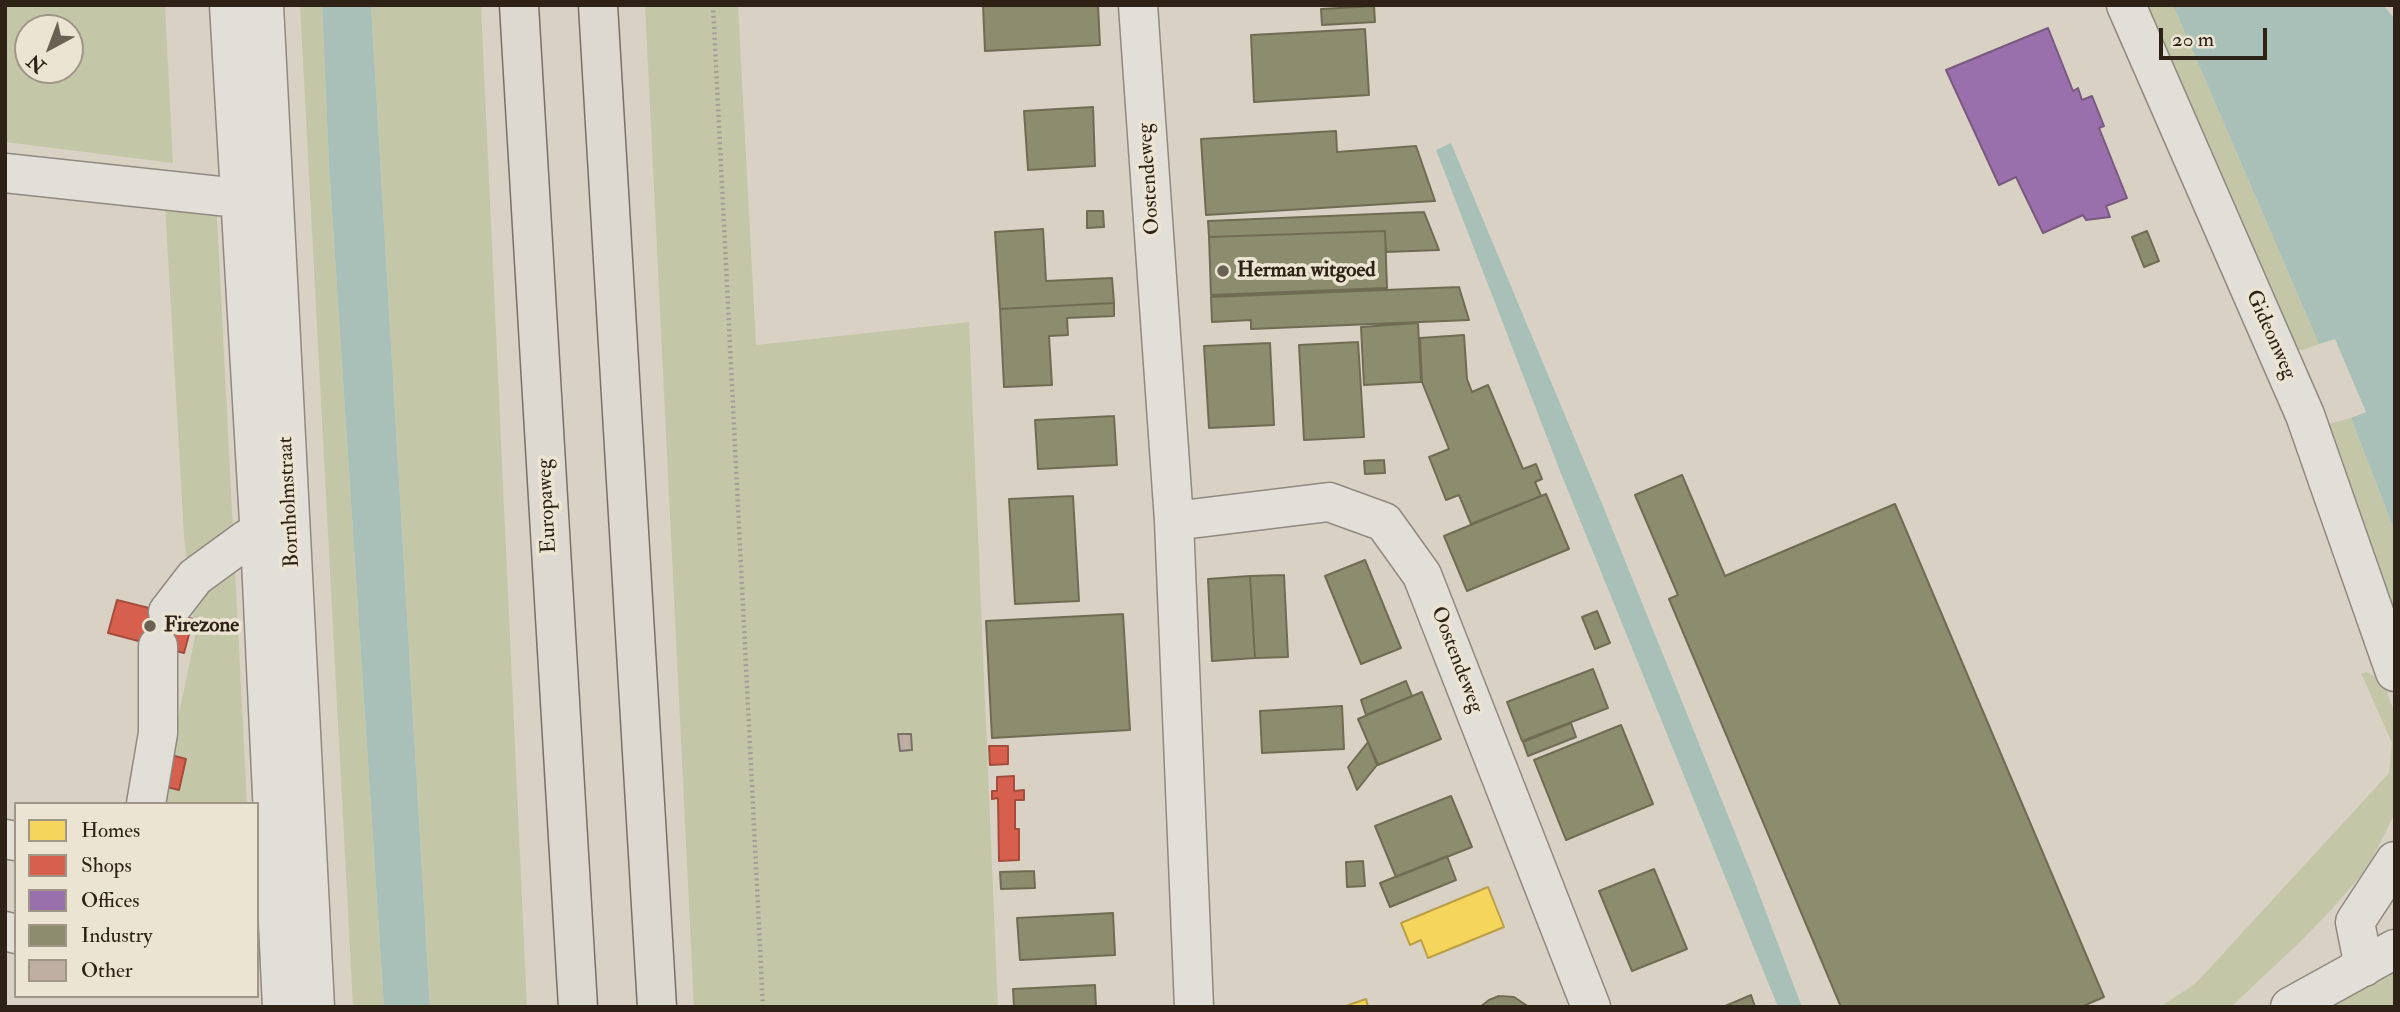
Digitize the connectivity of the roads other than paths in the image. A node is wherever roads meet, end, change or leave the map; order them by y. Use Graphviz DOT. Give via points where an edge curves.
graph roads {
  1 [pos="229,5"];
  2 [pos="264,5"];
  3 [pos="519,5"];
  4 [pos="598,5"];
  5 [pos="1138,5"];
  6 [pos="2126,5"];
  7 [pos="5,173"];
  8 [pos="256,199"];
  9 [pos="1174,521"];
  10 [pos="276,537"];
  11 [pos="2395,673"];
  12 [pos="146,802"];
  13 [pos="2395,861"];
  14 [pos="2379,958"];
  15 [pos="290,999"];
  16 [pos="578,1007"];
  17 [pos="657,1007"];
  18 [pos="1194,1007"];
  19 [pos="1591,1007"];
  20 [pos="2290,1007"];
  1 -- 8 [label="street, Bornholmstraat"];
  2 -- 8 [label="street, Bornholmstraat"];
  3 -- 16 [label="highway, Europaweg"];
  4 -- 17 [label="highway"];
  5 -- 9 [label="street, Oostendeweg"];
  6 -- 11 [label="street, Gideonweg" via="2305,415"];
  7 -- 8 [label="street"];
  8 -- 10 [label="street, Bornholmstraat"];
  9 -- 18 [label="street, Oostendeweg"];
  9 -- 19 [label="street, Oostendeweg" via="1329,502 1384,522 1422,575"];
  10 -- 12 [label="street" via="247,539 195,577 163,629 158,733"];
  10 -- 15 [label="street, Bornholmstraat"];
  13 -- 14 [label="street" via="2355,922"];
  14 -- 20 [label="street"];
}
